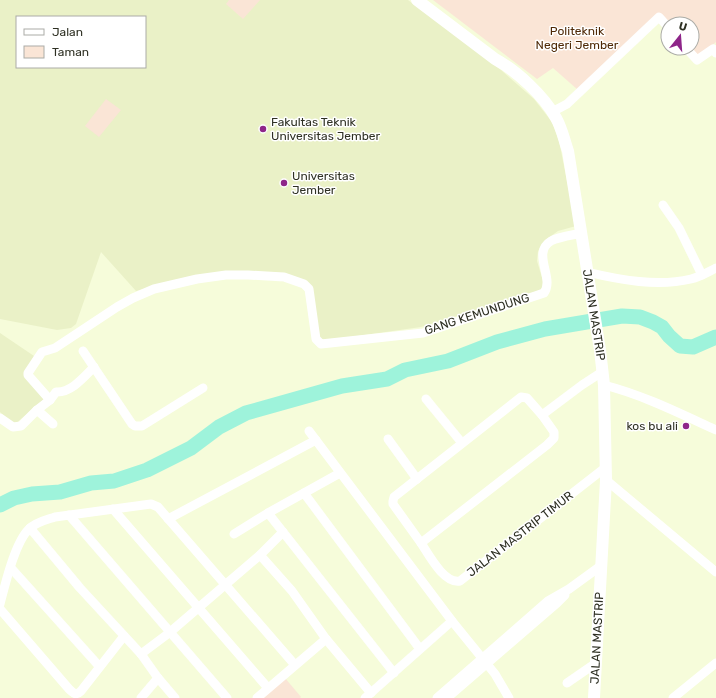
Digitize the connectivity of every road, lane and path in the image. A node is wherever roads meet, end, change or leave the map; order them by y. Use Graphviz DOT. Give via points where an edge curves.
graph roads {
  1 [pos="417,0"];
  2 [pos="660,18"];
  3 [pos="716,53"];
  4 [pos="693,56"];
  5 [pos="552,112"];
  6 [pos="663,205"];
  7 [pos="577,234"];
  8 [pos="716,268"];
  9 [pos="587,272"];
  10 [pos="702,275"];
  11 [pos="82,351"];
  12 [pos="94,367"];
  13 [pos="602,372"];
  14 [pos="604,385"];
  15 [pos="203,388"];
  16 [pos="426,399"];
  17 [pos="50,400"];
  18 [pos="37,410"];
  19 [pos="542,415"];
  20 [pos="0,418"];
  21 [pos="53,424"];
  22 [pos="716,430"];
  23 [pos="309,431"];
  24 [pos="388,439"];
  25 [pos="316,440"];
  26 [pos="462,443"];
  27 [pos="606,467"];
  28 [pos="340,473"];
  29 [pos="417,479"];
  30 [pos="606,480"];
  31 [pos="304,493"];
  32 [pos="112,509"];
  33 [pos="268,513"];
  34 [pos="69,516"];
  35 [pos="168,519"];
  36 [pos="30,528"];
  37 [pos="283,532"];
  38 [pos="234,534"];
  39 [pos="421,543"];
  40 [pos="260,555"];
  41 [pos="602,566"];
  42 [pos="11,568"];
  43 [pos="716,572"];
  44 [pos="226,584"];
  45 [pos="0,604"];
  46 [pos="198,608"];
  47 [pos="0,609"];
  48 [pos="452,621"];
  49 [pos="169,632"];
  50 [pos="124,636"];
  51 [pos="326,639"];
  52 [pos="420,649"];
  53 [pos="141,654"];
  54 [pos="484,661"];
  55 [pos="596,663"];
  56 [pos="716,663"];
  57 [pos="295,665"];
  58 [pos="99,666"];
  59 [pos="394,673"];
  60 [pos="158,678"];
  61 [pos="567,683"];
  62 [pos="268,688"];
  63 [pos="368,695"];
  64 [pos="597,695"];
  65 [pos="141,698"];
  66 [pos="175,698"];
  67 [pos="226,698"];
  68 [pos="257,698"];
  69 [pos="437,698"];
  70 [pos="447,698"];
  71 [pos="509,698"];
  72 [pos="673,698"];
  1 -- 5 [label="main road, JALAN MASTRIP" via="507,66"];
  2 -- 5 [label="street" via="567,104"];
  3 -- 4 [label="street" via="713,49 697,60"];
  5 -- 7 [label="main road, JALAN MASTRIP" via="568,151"];
  6 -- 10 [label="street" via="679,228"];
  7 -- 9 [label="main road, JALAN MASTRIP"];
  7 -- 17 [label="street, GANG KEMUNDUNG" via="551,241 546,246 542,256 548,286 544,293 423,333 321,344 316,339 309,289 304,284 284,277 226,275 154,289 117,307 56,348 42,352 28,375"];
  8 -- 10 [label="street"];
  9 -- 10 [label="street" via="658,282 690,279"];
  9 -- 13 [label="main road, JALAN MASTRIP"];
  11 -- 12 [label="street"];
  12 -- 15 [label="street" via="132,424 136,426 142,426"];
  12 -- 17 [label="street" via="69,389 56,392"];
  13 -- 14 [label="main road, JALAN MASTRIP"];
  13 -- 19 [label="street"];
  14 -- 22 [label="street" via="652,401"];
  14 -- 27 [label="main road, JALAN MASTRIP"];
  16 -- 26 [label="street"];
  17 -- 18 [label="street"];
  18 -- 20 [label="street" via="19,427"];
  18 -- 21 [label="street"];
  19 -- 26 [label="street" via="527,398 521,397"];
  19 -- 39 [label="street" via="554,432 552,440"];
  23 -- 25 [label="street"];
  24 -- 29 [label="street"];
  25 -- 28 [label="street"];
  25 -- 35 [label="street"];
  26 -- 29 [label="street"];
  27 -- 30 [label="main road, JALAN MASTRIP"];
  27 -- 39 [label="street, JALAN MASTRIP TIMUR" via="460,581 444,576"];
  28 -- 31 [label="street"];
  28 -- 48 [label="street"];
  29 -- 39 [label="street" via="395,495 393,502"];
  30 -- 41 [label="main road, JALAN MASTRIP"];
  30 -- 43 [label="street"];
  31 -- 33 [label="street"];
  31 -- 52 [label="street"];
  32 -- 34 [label="street"];
  32 -- 35 [label="street" via="153,504"];
  32 -- 46 [label="street"];
  33 -- 37 [label="street"];
  33 -- 38 [label="street"];
  34 -- 36 [label="street" via="42,521"];
  34 -- 49 [label="street"];
  35 -- 44 [label="street"];
  36 -- 42 [label="street" via="23,537"];
  36 -- 50 [label="street"];
  37 -- 40 [label="street"];
  37 -- 59 [label="street"];
  40 -- 44 [label="street"];
  40 -- 51 [label="street" via="292,591"];
  41 -- 54 [label="street" via="548,601 534,618"];
  41 -- 55 [label="main road, JALAN MASTRIP"];
  42 -- 45 [label="street"];
  42 -- 58 [label="street"];
  44 -- 46 [label="street"];
  44 -- 57 [label="street"];
  46 -- 49 [label="street"];
  46 -- 62 [label="street"];
  47 -- 58 [label="street" via="74,693 81,691"];
  48 -- 52 [label="street"];
  48 -- 54 [label="street"];
  49 -- 53 [label="street"];
  49 -- 67 [label="street"];
  50 -- 53 [label="street"];
  50 -- 58 [label="street"];
  51 -- 57 [label="street"];
  51 -- 63 [label="street"];
  52 -- 59 [label="street"];
  53 -- 60 [label="street"];
  54 -- 69 [label="street"];
  54 -- 70 [label="street"];
  54 -- 71 [label="street"];
  55 -- 61 [label="street"];
  55 -- 64 [label="main road, JALAN MASTRIP"];
  56 -- 72 [label="street"];
  57 -- 62 [label="street"];
  59 -- 63 [label="street"];
  60 -- 65 [label="street"];
  60 -- 66 [label="street"];
  62 -- 68 [label="street"];
}
